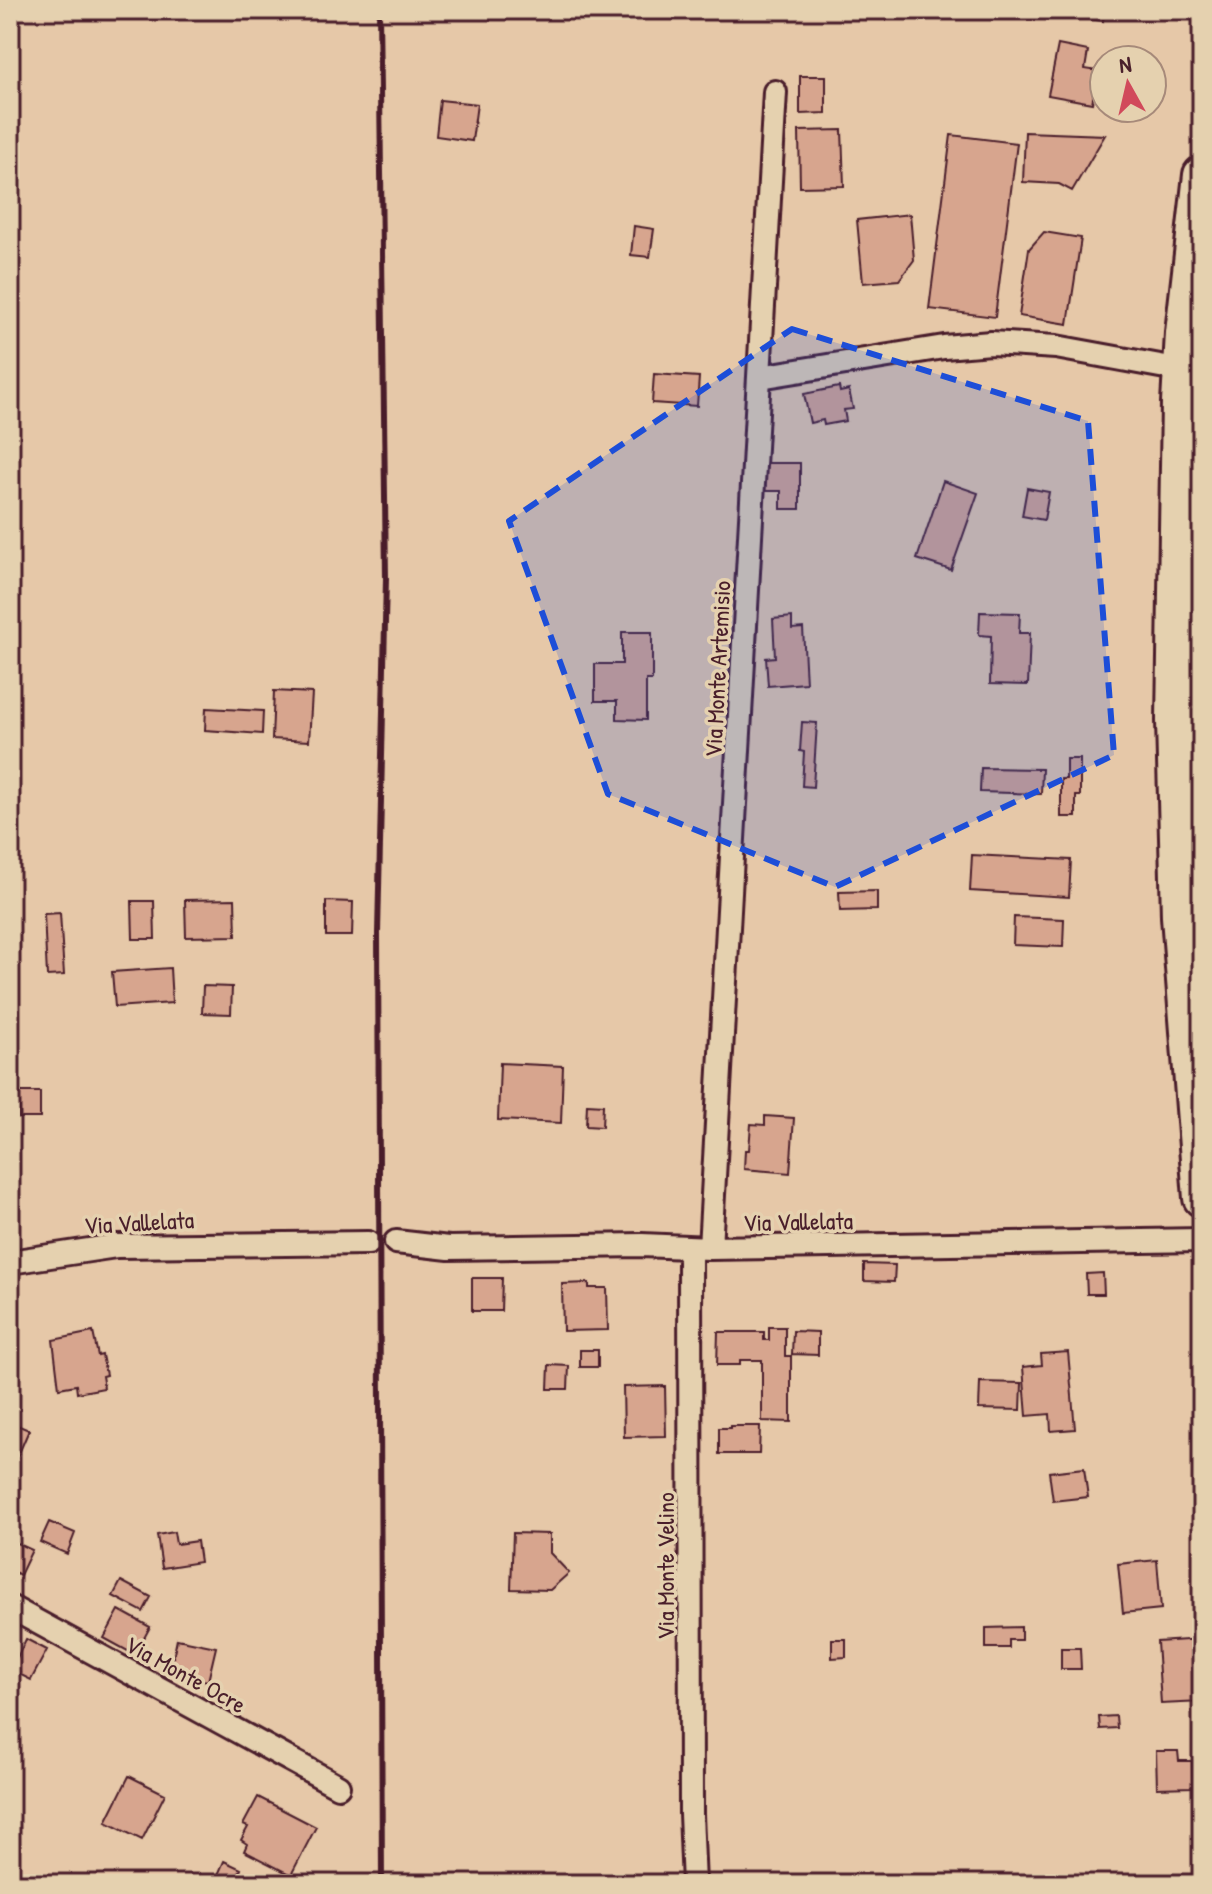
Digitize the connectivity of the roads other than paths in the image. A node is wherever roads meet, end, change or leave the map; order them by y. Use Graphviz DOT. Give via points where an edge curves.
graph roads {
  1 [pos="775,92"];
  2 [pos="1202,175"];
  3 [pos="1182,370"];
  4 [pos="760,377"];
  5 [pos="1190,842"];
  6 [pos="1202,1198"];
  7 [pos="1202,1240"];
  8 [pos="396,1242"];
  9 [pos="368,1243"];
  10 [pos="700,1248"];
  11 [pos="10,1262"];
  12 [pos="10,1607"];
  13 [pos="338,1786"];
  14 [pos="694,1884"];
  1 -- 4 [label="street, Via Monte Artemisio"];
  2 -- 3 [label="main road"];
  3 -- 4 [label="street" via="1056,347 991,343"];
  3 -- 5 [label="main road" via="1175,721"];
  4 -- 10 [label="street, Via Monte Artemisio"];
  5 -- 6 [label="main road" via="1182,946"];
  7 -- 10 [label="street, Via Vallelata"];
  8 -- 10 [label="street, Via Vallelata" via="449,1248"];
  9 -- 11 [label="street, Via Vallelata" via="116,1246"];
  10 -- 14 [label="street, Via Monte Velino"];
  12 -- 13 [label="street, Via Monte Ocre"];
}
